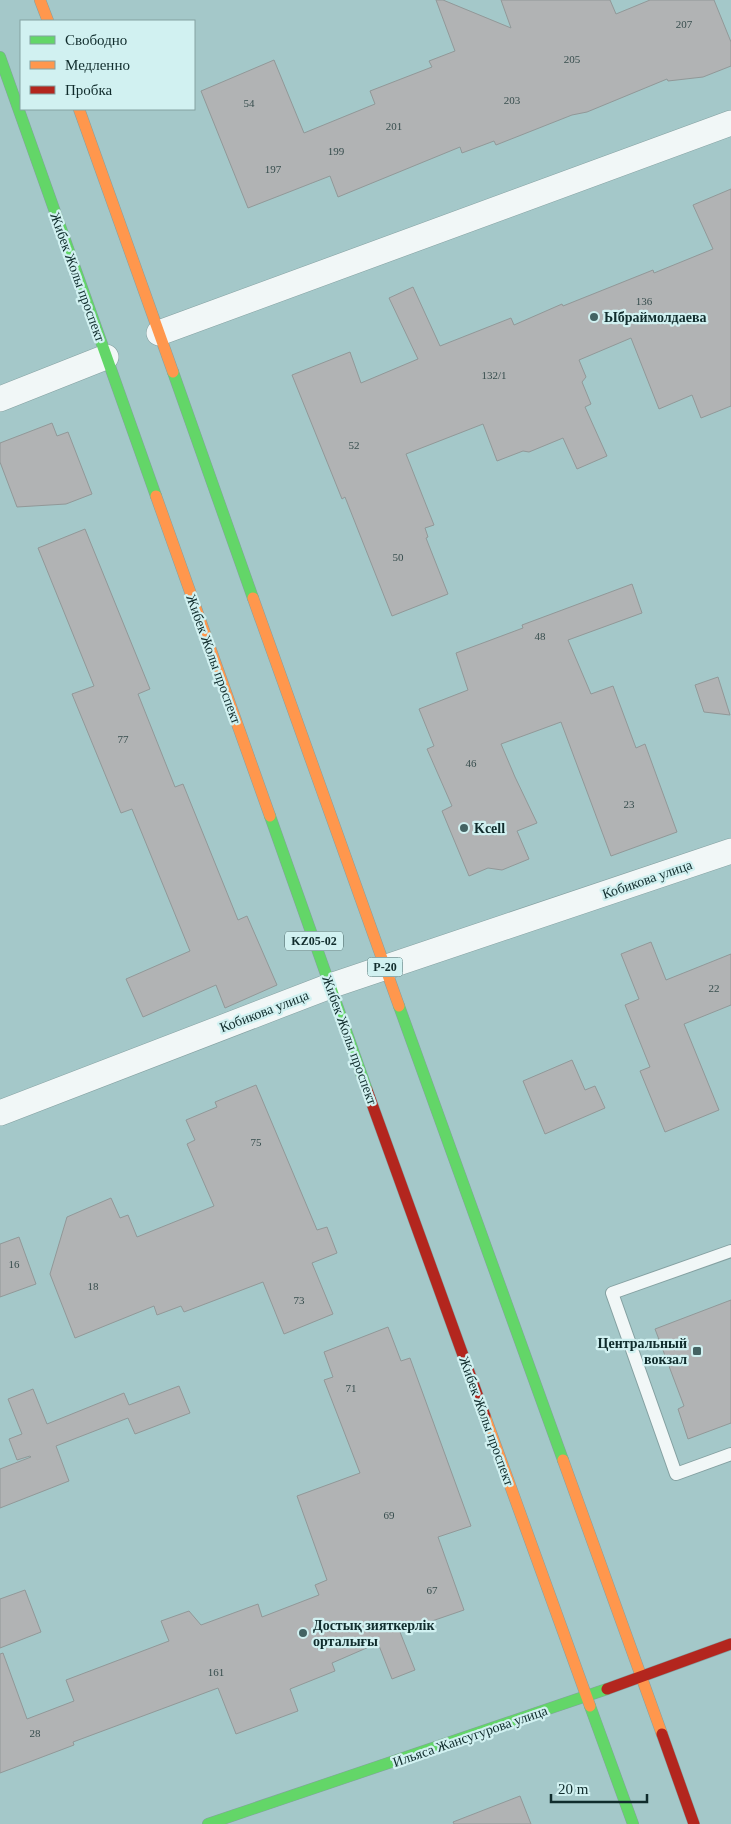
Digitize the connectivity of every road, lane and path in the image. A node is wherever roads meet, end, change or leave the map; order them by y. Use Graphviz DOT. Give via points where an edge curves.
graph roads {
  1 [pos="40,0"];
  2 [pos="48,20"];
  3 [pos="0,57"];
  4 [pos="79,110"];
  5 [pos="731,124"];
  6 [pos="159,333"];
  7 [pos="106,357"];
  8 [pos="0,399"];
  9 [pos="731,851"];
  10 [pos="385,968"];
  11 [pos="330,986"];
  12 [pos="0,1113"];
  13 [pos="731,1251"];
  14 [pos="731,1454"];
  15 [pos="731,1644"];
  16 [pos="641,1677"];
  17 [pos="587,1696"];
  18 [pos="208,1824"];
  19 [pos="633,1824"];
  20 [pos="694,1824"];
  1 -- 2 [label="main road"];
  3 -- 7 [label="main road, Жибек Жолы проспект / KZ05-02"];
  4 -- 6 [label="main road, Р-20"];
  5 -- 6 [label="street"];
  6 -- 10 [label="main road, Р-20"];
  7 -- 8 [label="street"];
  7 -- 11 [label="main road, Жибек Жолы проспект / KZ05-02"];
  9 -- 10 [label="street, Кобикова улица"];
  10 -- 11 [label="street, Кобикова улица"];
  10 -- 16 [label="main road, Р-20"];
  11 -- 12 [label="street, Кобикова улица"];
  11 -- 17 [label="main road, Жибек Жолы проспект / KZ05-02"];
  13 -- 14 [label="lane" via="612,1293 676,1474"];
  15 -- 16 [label="main road, Ильяса Жансугурова улица"];
  16 -- 17 [label="main road, Ильяса Жансугурова улица"];
  16 -- 20 [label="main road, Р-20"];
  17 -- 18 [label="main road, Ильяса Жансугурова улица"];
  17 -- 19 [label="main road, Жибек Жолы проспект / KZ05-02"];
}
